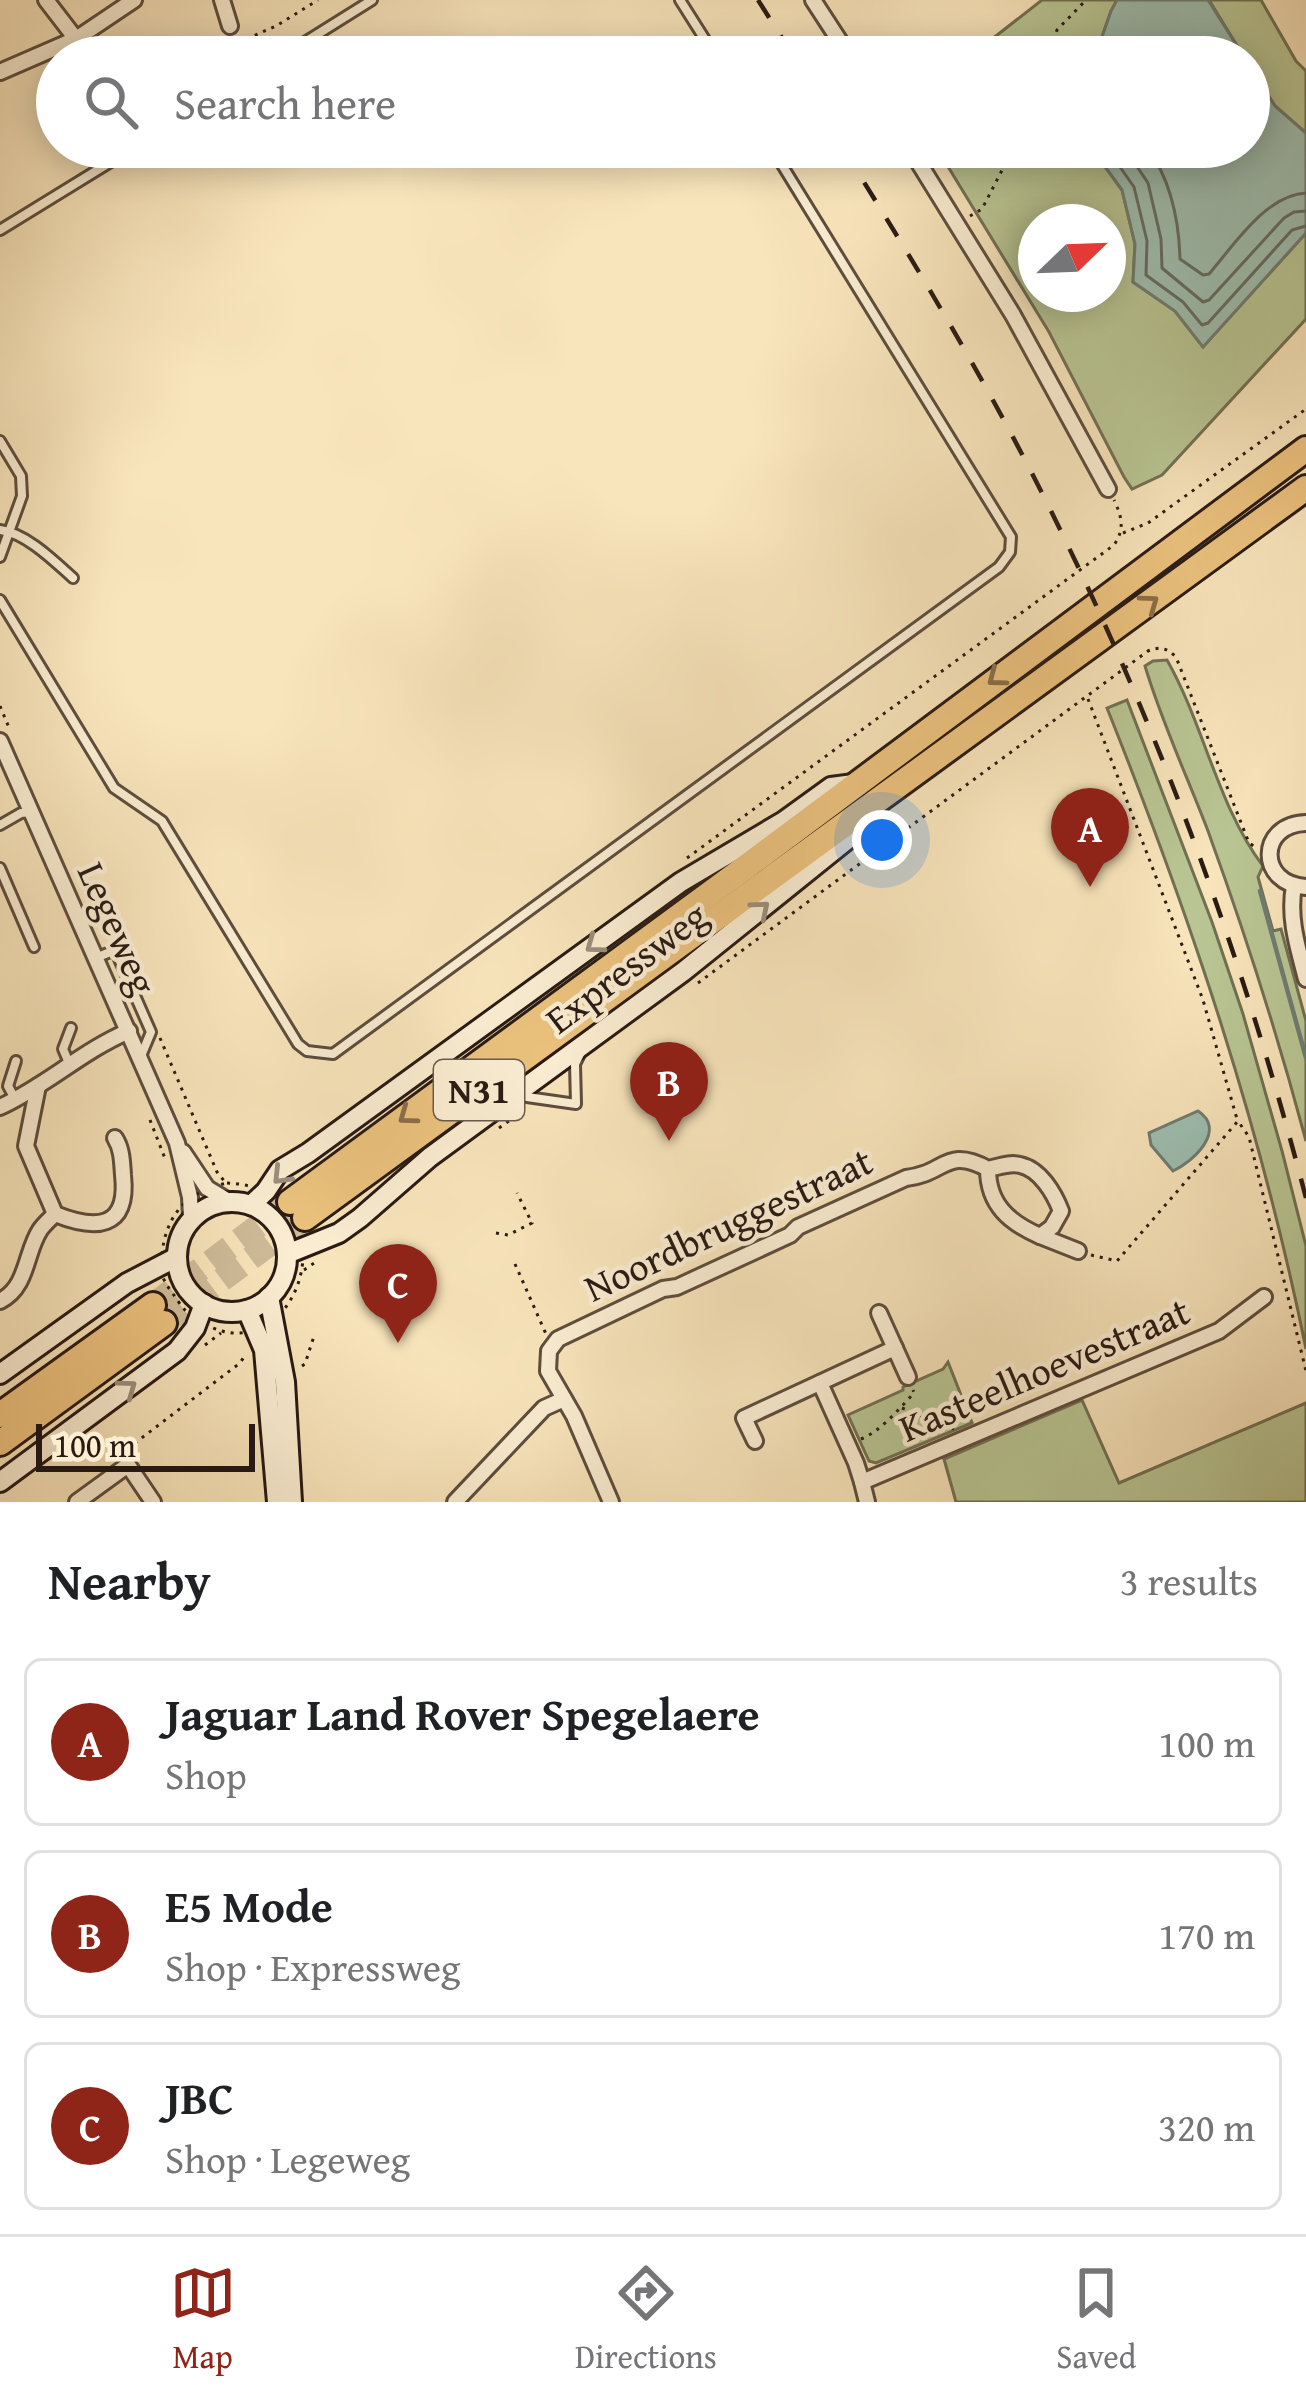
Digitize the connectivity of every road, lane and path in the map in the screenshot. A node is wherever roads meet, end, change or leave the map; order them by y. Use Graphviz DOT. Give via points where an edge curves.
graph roads {
  1 [pos="46,0"];
  2 [pos="134,0"];
  3 [pos="221,0"];
  4 [pos="318,0"];
  5 [pos="373,0"];
  6 [pos="680,0"];
  7 [pos="813,0"];
  8 [pos="1086,0"];
  9 [pos="230,26"];
  10 [pos="74,36"];
  11 [pos="80,36"];
  12 [pos="233,36"];
  13 [pos="253,36"];
  14 [pos="315,36"];
  15 [pos="703,36"];
  16 [pos="836,36"];
  17 [pos="1055,36"];
  18 [pos="36,56"];
  19 [pos="0,72"];
  20 [pos="101,168"];
  21 [pos="784,168"];
  22 [pos="922,168"];
  23 [pos="1002,168"];
  24 [pos="958,224"];
  25 [pos="0,230"];
  26 [pos="1306,410"];
  27 [pos="0,441"];
  28 [pos="1306,449"];
  29 [pos="1306,488"];
  30 [pos="1108,489"];
  31 [pos="5,530"];
  32 [pos="1121,534"];
  33 [pos="0,557"];
  34 [pos="73,578"];
  35 [pos="0,600"];
  36 [pos="0,741"];
  37 [pos="854,784"];
  38 [pos="874,802"];
  39 [pos="31,812"];
  40 [pos="1306,821"];
  41 [pos="0,825"];
  42 [pos="1270,856"];
  43 [pos="0,868"];
  44 [pos="672,869"];
  45 [pos="1300,886"];
  46 [pos="34,946"];
  47 [pos="94,959"];
  48 [pos="1306,979"];
  49 [pos="71,1028"];
  50 [pos="129,1031"];
  51 [pos="584,1043"];
  52 [pos="141,1058"];
  53 [pos="16,1061"];
  54 [pos="69,1063"];
  55 [pos="38,1086"];
  56 [pos="512,1096"];
  57 [pos="16,1100"];
  58 [pos="0,1107"];
  59 [pos="1238,1121"];
  60 [pos="115,1138"];
  61 [pos="177,1143"];
  62 [pos="988,1169"];
  63 [pos="517,1193"];
  64 [pos="230,1202"];
  65 [pos="251,1205"];
  66 [pos="55,1214"];
  67 [pos="191,1218"];
  68 [pos="496,1233"];
  69 [pos="1040,1236"];
  70 [pos="1078,1251"];
  71 [pos="287,1254"];
  72 [pos="168,1255"];
  73 [pos="515,1264"];
  74 [pos="1264,1297"];
  75 [pos="269,1298"];
  76 [pos="0,1300"];
  77 [pos="247,1310"];
  78 [pos="201,1313"];
  79 [pos="879,1313"];
  80 [pos="223,1332"];
  81 [pos="314,1336"];
  82 [pos="552,1347"];
  83 [pos="895,1348"];
  84 [pos="248,1350"];
  85 [pos="295,1370"];
  86 [pos="1306,1371"];
  87 [pos="0,1374"];
  88 [pos="908,1377"];
  89 [pos="820,1383"];
  90 [pos="564,1399"];
  91 [pos="900,1408"];
  92 [pos="0,1415"];
  93 [pos="964,1438"];
  94 [pos="754,1441"];
  95 [pos="0,1443"];
  96 [pos="848,1444"];
  97 [pos="128,1465"];
  98 [pos="0,1482"];
  99 [pos="862,1482"];
  100 [pos="77,1502"];
  101 [pos="153,1502"];
  102 [pos="277,1502"];
  103 [pos="292,1502"];
  104 [pos="455,1502"];
  105 [pos="611,1502"];
  106 [pos="867,1502"];
  1 -- 10 [label="street"];
  2 -- 11 [label="street"];
  3 -- 9 [label="street"];
  4 -- 13 [label="path"];
  5 -- 14 [label="lane"];
  6 -- 15 [label="lane"];
  7 -- 16 [label="street"];
  8 -- 17 [label="path"];
  9 -- 12 [label="path"];
  18 -- 19 [label="street"];
  20 -- 25 [label="lane"];
  21 -- 35 [label="lane" via="1011,537 1010,552 333,1054 298,1044 162,821 114,788"];
  22 -- 24 [label="street"];
  23 -- 24 [label="path" via="982,209"];
  24 -- 30 [label="street"];
  26 -- 32 [label="path"];
  27 -- 31 [label="lane" via="21,476 22,496"];
  28 -- 37 [label="highway, Expressweg / N31, one-way"];
  38 -- 29 [label="highway, Expressweg / N31, one-way"];
  30 -- 32 [label="path"];
  31 -- 33 [label="lane"];
  31 -- 34 [label="lane"];
  32 -- 44 [label="path"];
  36 -- 39 [label="street, Legeweg"];
  37 -- 38 [label="highway, Expressweg / N31, one-way" via="297,1210"];
  37 -- 65 [label="street, Expressweg / N31, one-way" via="831,788 681,882 280,1170"];
  51 -- 38 [label="street, Expressweg / N31, one-way" via="862,827"];
  39 -- 41 [label="lane"];
  39 -- 47 [label="street, Legeweg"];
  40 -- 42 [label="street" via="1278,833"];
  42 -- 45 [label="street" via="1277,876"];
  42 -- 59 [label="path" via="1250,843 1169,650 1148,651 1087,697 1203,1000"];
  43 -- 46 [label="lane"];
  45 -- 48 [label="street" via="1291,904"];
  47 -- 50 [label="street, Legeweg"];
  47 -- 52 [label="lane" via="115,950 151,1033"];
  49 -- 54 [label="lane" via="63,1049"];
  50 -- 52 [label="street, Legeweg"];
  50 -- 54 [label="street"];
  51 -- 56 [label="street, Expressweg / N31"];
  51 -- 56 [label="lane" via="575,1064 576,1104"];
  52 -- 61 [label="street, Legeweg"];
  53 -- 57 [label="lane" via="8,1086"];
  54 -- 55 [label="street"];
  55 -- 57 [label="street"];
  55 -- 66 [label="street" via="26,1146"];
  56 -- 71 [label="street, Expressweg / N31" via="338,1233"];
  57 -- 58 [label="street"];
  59 -- 70 [label="path" via="1117,1261"];
  59 -- 86 [label="path" via="1249,1137"];
  60 -- 66 [label="street" via="124,1183 118,1210 92,1226"];
  61 -- 64 [label="street, Legeweg" via="207,1187"];
  61 -- 67 [label="street, Legeweg"];
  62 -- 69 [label="street" via="995,1204"];
  62 -- 69 [label="street, Noordbruggestraat" via="1016,1163 1054,1192 1060,1210"];
  62 -- 82 [label="street, Noordbruggestraat" via="957,1158 906,1178"];
  63 -- 68 [label="path" via="532,1223"];
  64 -- 65 [label="street"];
  64 -- 67 [label="street"];
  65 -- 71 [label="street" via="276,1223"];
  66 -- 76 [label="street" via="39,1231 18,1287"];
  67 -- 72 [label="street"];
  69 -- 70 [label="street"];
  71 -- 75 [label="street"];
  72 -- 78 [label="street"];
  72 -- 78 [label="path" via="164,1281 182,1308"];
  72 -- 87 [label="street"];
  73 -- 82 [label="path"];
  74 -- 93 [label="street, Kasteelhoevestraat" via="1219,1331"];
  75 -- 77 [label="street"];
  75 -- 103 [label="street" via="285,1382"];
  77 -- 78 [label="street"];
  77 -- 102 [label="street" via="264,1350"];
  78 -- 80 [label="path"];
  98 -- 78 [label="street, one-way" via="177,1351"];
  79 -- 83 [label="street"];
  81 -- 85 [label="path"];
  82 -- 90 [label="street, Noordbruggestraat" via="548,1371"];
  83 -- 88 [label="street"];
  83 -- 89 [label="street"];
  84 -- 97 [label="path" via="135,1443"];
  88 -- 91 [label="path" via="914,1394"];
  89 -- 94 [label="street" via="744,1418"];
  89 -- 96 [label="street"];
  90 -- 104 [label="street" via="544,1408"];
  90 -- 105 [label="street, Noordbruggestraat"];
  91 -- 93 [label="path"];
  91 -- 96 [label="path"];
  92 -- 95 [label="highway" via="159,1314"];
  93 -- 99 [label="street, Kasteelhoevestraat"];
  96 -- 99 [label="street"];
  97 -- 100 [label="street"];
  97 -- 101 [label="street"];
  99 -- 106 [label="street, Kasteelhoevestraat"];
}
